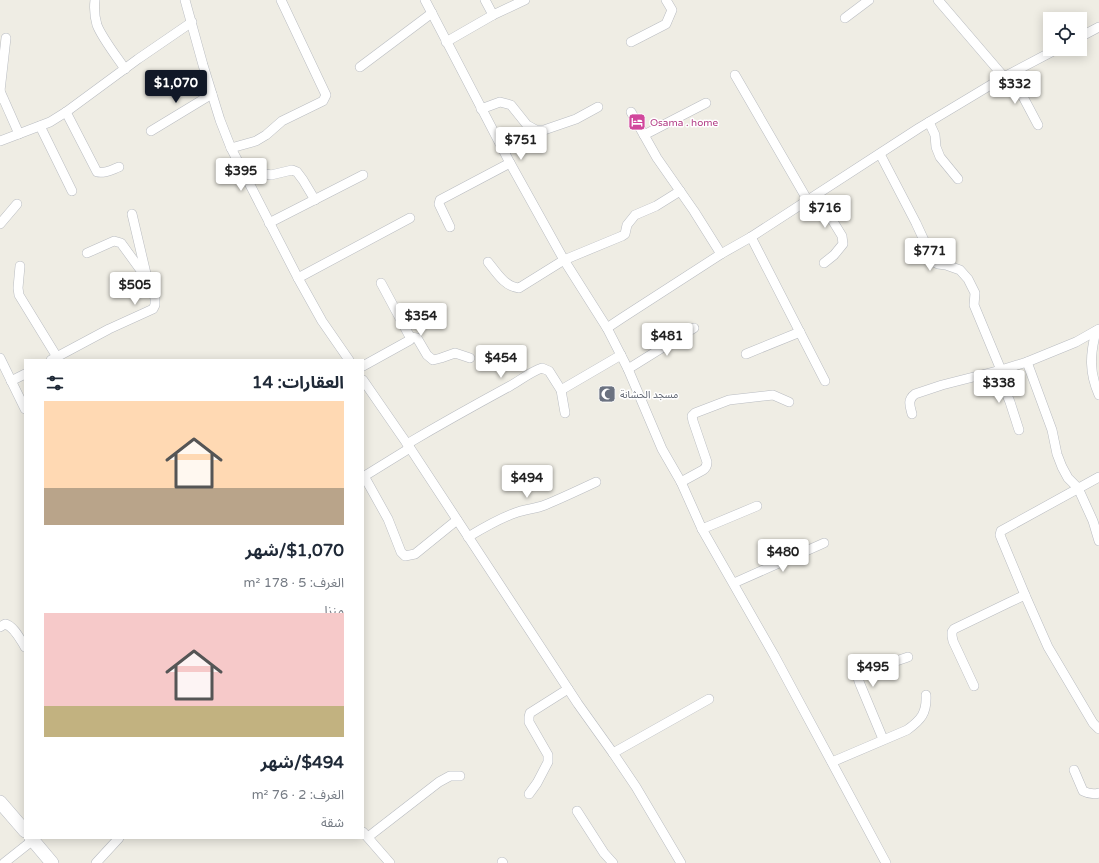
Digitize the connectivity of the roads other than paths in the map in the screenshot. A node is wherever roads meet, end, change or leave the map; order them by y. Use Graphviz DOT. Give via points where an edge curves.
graph roads {
  1 [pos="94,0"];
  2 [pos="185,0"];
  3 [pos="281,0"];
  4 [pos="425,0"];
  5 [pos="485,0"];
  6 [pos="525,0"];
  7 [pos="666,0"];
  8 [pos="869,0"];
  9 [pos="938,0"];
  10 [pos="432,13"];
  11 [pos="493,16"];
  12 [pos="845,18"];
  13 [pos="192,22"];
  14 [pos="1099,27"];
  15 [pos="1087,33"];
  16 [pos="6,38"];
  17 [pos="446,42"];
  18 [pos="631,42"];
  19 [pos="1044,56"];
  20 [pos="360,67"];
  21 [pos="125,69"];
  22 [pos="735,75"];
  23 [pos="1007,75"];
  24 [pos="0,91"];
  25 [pos="212,94"];
  26 [pos="706,103"];
  27 [pos="598,107"];
  28 [pos="481,108"];
  29 [pos="66,112"];
  30 [pos="631,112"];
  31 [pos="929,122"];
  32 [pos="1038,125"];
  33 [pos="40,126"];
  34 [pos="151,131"];
  35 [pos="19,134"];
  36 [pos="644,135"];
  37 [pos="0,141"];
  38 [pos="231,148"];
  39 [pos="880,154"];
  40 [pos="510,163"];
  41 [pos="119,167"];
  42 [pos="244,174"];
  43 [pos="363,175"];
  44 [pos="958,179"];
  45 [pos="72,191"];
  46 [pos="680,191"];
  47 [pos="817,195"];
  48 [pos="315,200"];
  49 [pos="808,201"];
  50 [pos="17,204"];
  51 [pos="132,214"];
  52 [pos="410,218"];
  53 [pos="269,223"];
  54 [pos="0,224"];
  55 [pos="450,227"];
  56 [pos="751,237"];
  57 [pos="87,253"];
  58 [pos="721,254"];
  59 [pos="564,260"];
  60 [pos="488,262"];
  61 [pos="824,263"];
  62 [pos="20,266"];
  63 [pos="298,278"];
  64 [pos="148,280"];
  65 [pos="381,283"];
  66 [pos="607,328"];
  67 [pos="694,328"];
  68 [pos="1098,330"];
  69 [pos="800,332"];
  70 [pos="410,337"];
  71 [pos="746,354"];
  72 [pos="621,355"];
  73 [pos="0,358"];
  74 [pos="54,358"];
  75 [pos="470,358"];
  76 [pos="349,359"];
  77 [pos="1027,362"];
  78 [pos="364,365"];
  79 [pos="628,369"];
  80 [pos="999,370"];
  81 [pos="24,374"];
  82 [pos="11,381"];
  83 [pos="364,381"];
  84 [pos="825,381"];
  85 [pos="561,390"];
  86 [pos="1099,395"];
  87 [pos="789,402"];
  88 [pos="24,407"];
  89 [pos="565,413"];
  90 [pos="912,414"];
  91 [pos="1019,430"];
  92 [pos="408,446"];
  93 [pos="364,476"];
  94 [pos="1099,477"];
  95 [pos="364,479"];
  96 [pos="596,482"];
  97 [pos="682,482"];
  98 [pos="1078,488"];
  99 [pos="757,506"];
  100 [pos="457,520"];
  101 [pos="702,529"];
  102 [pos="468,537"];
  103 [pos="1099,541"];
  104 [pos="824,543"];
  105 [pos="734,583"];
  106 [pos="1025,595"];
  107 [pos="0,627"];
  108 [pos="24,645"];
  109 [pos="908,658"];
  110 [pos="974,686"];
  111 [pos="568,689"];
  112 [pos="926,695"];
  113 [pos="709,699"];
  114 [pos="1099,728"];
  115 [pos="883,740"];
  116 [pos="613,753"];
  117 [pos="832,762"];
  118 [pos="1074,770"];
  119 [pos="460,776"];
  120 [pos="1099,793"];
  121 [pos="529,794"];
  122 [pos="0,802"];
  123 [pos="577,811"];
  124 [pos="24,829"];
  125 [pos="365,834"];
  126 [pos="27,839"];
  127 [pos="32,839"];
  128 [pos="118,839"];
  129 [pos="678,862"];
  130 [pos="4,863"];
  131 [pos="52,863"];
  132 [pos="96,863"];
  133 [pos="390,863"];
  134 [pos="613,863"];
  135 [pos="886,863"];
  1 -- 21 [label="street" via="97,26"];
  2 -- 13 [label="street"];
  3 -- 38 [label="street" via="326,95 325,98 282,120 256,141"];
  4 -- 10 [label="street"];
  5 -- 11 [label="street"];
  6 -- 11 [label="street"];
  7 -- 18 [label="street" via="672,10 666,24"];
  8 -- 12 [label="street"];
  9 -- 23 [label="street"];
  10 -- 17 [label="street"];
  10 -- 20 [label="street"];
  11 -- 17 [label="street"];
  13 -- 21 [label="street"];
  13 -- 25 [label="street"];
  14 -- 15 [label="street"];
  16 -- 24 [label="street"];
  17 -- 28 [label="street"];
  19 -- 23 [label="street"];
  21 -- 29 [label="street"];
  22 -- 49 [label="street"];
  23 -- 31 [label="street"];
  23 -- 32 [label="street"];
  24 -- 35 [label="street"];
  25 -- 34 [label="street"];
  25 -- 38 [label="street"];
  26 -- 36 [label="street"];
  27 -- 28 [label="street" via="576,119 544,130 536,130 527,125 511,105 500,102"];
  28 -- 40 [label="street"];
  29 -- 33 [label="street"];
  29 -- 41 [label="street" via="98,172 107,172"];
  30 -- 36 [label="street"];
  31 -- 39 [label="street"];
  31 -- 44 [label="street" via="940,158"];
  33 -- 35 [label="street"];
  33 -- 45 [label="street"];
  35 -- 37 [label="street"];
  36 -- 46 [label="street"];
  38 -- 42 [label="street"];
  39 -- 47 [label="street"];
  39 -- 80 [label="street" via="934,262 960,270 968,279 975,293 974,305"];
  40 -- 55 [label="street" via="440,200 439,204"];
  40 -- 59 [label="street"];
  42 -- 48 [label="street" via="255,172 271,175 292,170 304,180"];
  42 -- 53 [label="street"];
  43 -- 48 [label="street"];
  46 -- 58 [label="street"];
  46 -- 59 [label="street" via="656,206 634,215 622,236"];
  47 -- 49 [label="street"];
  47 -- 61 [label="street" via="842,236 843,244"];
  48 -- 53 [label="street"];
  49 -- 56 [label="street"];
  50 -- 54 [label="street"];
  51 -- 64 [label="street"];
  52 -- 63 [label="street"];
  53 -- 63 [label="street"];
  56 -- 58 [label="street"];
  56 -- 69 [label="street"];
  57 -- 64 [label="street" via="114,241 121,243"];
  58 -- 66 [label="street"];
  59 -- 60 [label="street" via="519,288 506,283"];
  59 -- 66 [label="street"];
  62 -- 74 [label="street" via="19,295"];
  63 -- 76 [label="street" via="322,321"];
  64 -- 74 [label="street" via="154,298 153,309"];
  65 -- 70 [label="street"];
  66 -- 72 [label="street"];
  67 -- 79 [label="street"];
  68 -- 77 [label="street"];
  68 -- 86 [label="street" via="1092,346 1091,360 1092,374"];
  69 -- 71 [label="street"];
  69 -- 84 [label="street"];
  70 -- 75 [label="street" via="416,338 433,360 455,353"];
  70 -- 78 [label="street" via="410,340"];
  72 -- 79 [label="street"];
  72 -- 85 [label="street"];
  73 -- 82 [label="street"];
  77 -- 80 [label="street"];
  77 -- 98 [label="street" via="1052,430 1057,454 1068,478"];
  79 -- 97 [label="street" via="662,449"];
  80 -- 90 [label="street" via="915,394 909,401"];
  80 -- 91 [label="street"];
  81 -- 82 [label="street"];
  82 -- 88 [label="street"];
  83 -- 92 [label="street"];
  85 -- 89 [label="street"];
  85 -- 92 [label="street" via="549,372 542,368 535,370"];
  87 -- 97 [label="street" via="773,395 729,400 695,413 692,416 693,421 707,466"];
  92 -- 93 [label="street"];
  92 -- 100 [label="street"];
  94 -- 98 [label="street"];
  95 -- 100 [label="street" via="388,519 401,552 406,556 415,554"];
  96 -- 102 [label="street" via="546,504 504,517"];
  97 -- 101 [label="street"];
  98 -- 103 [label="street"];
  98 -- 106 [label="street" via="1001,531 1000,535"];
  99 -- 101 [label="street"];
  100 -- 102 [label="street"];
  101 -- 105 [label="street"];
  102 -- 111 [label="street"];
  104 -- 105 [label="street"];
  105 -- 117 [label="street"];
  106 -- 110 [label="street" via="952,632 953,641"];
  106 -- 114 [label="street" via="1057,664 1093,723"];
  107 -- 108 [label="street" via="5,624 13,628"];
  109 -- 115 [label="street" via="861,673 858,678"];
  111 -- 116 [label="street"];
  111 -- 121 [label="street" via="530,713 529,722 548,755 548,762"];
  112 -- 115 [label="street" via="927,703 917,723"];
  113 -- 116 [label="street"];
  115 -- 117 [label="street"];
  116 -- 129 [label="street" via="636,787"];
  117 -- 135 [label="street"];
  118 -- 120 [label="street" via="1083,791"];
  119 -- 125 [label="street" via="450,776 439,782"];
  122 -- 124 [label="street"];
  123 -- 134 [label="street"];
  125 -- 133 [label="street"];
  126 -- 130 [label="street"];
  127 -- 131 [label="street"];
  128 -- 132 [label="street"];
}
